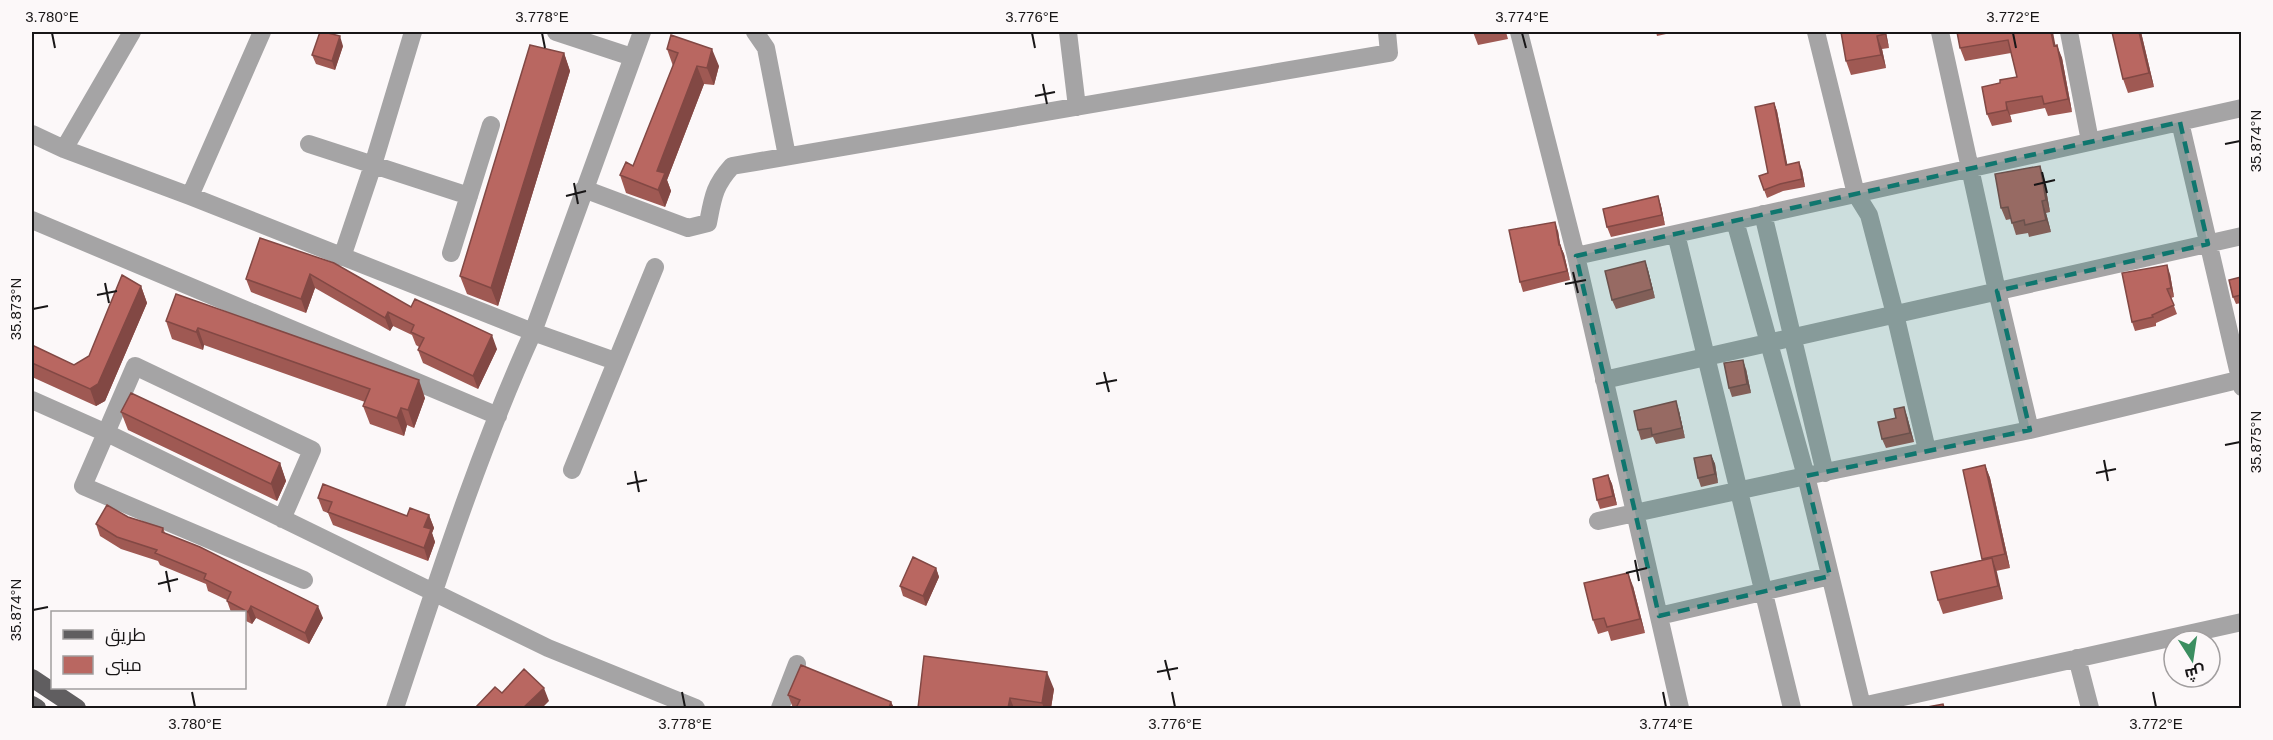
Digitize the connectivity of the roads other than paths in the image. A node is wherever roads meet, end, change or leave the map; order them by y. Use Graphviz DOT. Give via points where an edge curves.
graph roads {
  1 [pos="132,32"];
  2 [pos="262,32"];
  3 [pos="413,32"];
  4 [pos="556,32"];
  5 [pos="642,32"];
  6 [pos="754,32"];
  7 [pos="1068,32"];
  8 [pos="1387,32"];
  9 [pos="1519,32"];
  10 [pos="1816,32"];
  11 [pos="1940,32"];
  12 [pos="2069,32"];
  13 [pos="632,57"];
  14 [pos="1077,106"];
  15 [pos="2241,108"];
  16 [pos="2180,122"];
  17 [pos="491,125"];
  18 [pos="32,134"];
  19 [pos="2090,141"];
  20 [pos="309,144"];
  21 [pos="64,149"];
  22 [pos="787,156"];
  23 [pos="373,165"];
  24 [pos="1972,168"];
  25 [pos="584,189"];
  26 [pos="1856,194"];
  27 [pos="190,196"];
  28 [pos="469,196"];
  29 [pos="1763,214"];
  30 [pos="32,220"];
  31 [pos="1735,221"];
  32 [pos="1676,234"];
  33 [pos="2241,236"];
  34 [pos="2208,244"];
  35 [pos="451,254"];
  36 [pos="1576,256"];
  37 [pos="342,257"];
  38 [pos="655,267"];
  39 [pos="1997,291"];
  40 [pos="1895,314"];
  41 [pos="533,332"];
  42 [pos="1793,337"];
  43 [pos="1768,343"];
  44 [pos="1706,357"];
  45 [pos="615,361"];
  46 [pos="1605,380"];
  47 [pos="2241,382"];
  48 [pos="32,400"];
  49 [pos="498,416"];
  50 [pos="2030,430"];
  51 [pos="105,433"];
  52 [pos="1927,450"];
  53 [pos="572,470"];
  54 [pos="1825,473"];
  55 [pos="1806,476"];
  56 [pos="1738,491"];
  57 [pos="1635,513"];
  58 [pos="282,519"];
  59 [pos="1598,521"];
  60 [pos="1830,576"];
  61 [pos="304,580"];
  62 [pos="1763,591"];
  63 [pos="434,592"];
  64 [pos="1659,616"];
  65 [pos="2241,622"];
  66 [pos="2077,658"];
  67 [pos="797,664"];
  68 [pos="32,678"];
  69 [pos="32,705"];
  70 [pos="1856,707"];
  71 [pos="37,708"];
  72 [pos="77,708"];
  73 [pos="395,708"];
  74 [pos="696,708"];
  75 [pos="780,708"];
  76 [pos="1680,708"];
  77 [pos="1792,708"];
  78 [pos="2090,708"];
  1 -- 21 [label="street"];
  2 -- 27 [label="street"];
  3 -- 23 [label="street"];
  4 -- 13 [label="street"];
  5 -- 13 [label="street"];
  6 -- 22 [label="street" via="766,48"];
  7 -- 14 [label="street"];
  8 -- 14 [label="street" via="1389,53"];
  9 -- 36 [label="street"];
  10 -- 26 [label="street"];
  11 -- 24 [label="street"];
  12 -- 19 [label="street"];
  13 -- 25 [label="street"];
  14 -- 22 [label="street"];
  15 -- 16 [label="street"];
  16 -- 19 [label="street"];
  16 -- 34 [label="street"];
  17 -- 28 [label="street"];
  18 -- 21 [label="street"];
  19 -- 24 [label="street"];
  20 -- 23 [label="street"];
  21 -- 27 [label="street"];
  22 -- 25 [label="street" via="732,166 718,181 708,223 688,228"];
  23 -- 28 [label="street"];
  23 -- 37 [label="street"];
  24 -- 26 [label="street"];
  24 -- 39 [label="street"];
  25 -- 41 [label="street"];
  26 -- 29 [label="street"];
  26 -- 40 [label="street" via="1869,215"];
  27 -- 37 [label="street"];
  28 -- 35 [label="street"];
  29 -- 31 [label="street"];
  29 -- 42 [label="street"];
  30 -- 49 [label="street"];
  31 -- 32 [label="street"];
  31 -- 43 [label="street"];
  32 -- 36 [label="street"];
  32 -- 44 [label="street"];
  33 -- 34 [label="street"];
  34 -- 39 [label="street"];
  34 -- 47 [label="street"];
  36 -- 46 [label="street"];
  37 -- 41 [label="street"];
  38 -- 45 [label="street"];
  39 -- 40 [label="street"];
  39 -- 50 [label="street"];
  40 -- 42 [label="street"];
  40 -- 52 [label="street"];
  41 -- 45 [label="street"];
  41 -- 49 [label="street"];
  42 -- 43 [label="street"];
  42 -- 54 [label="street"];
  43 -- 44 [label="street"];
  43 -- 55 [label="street"];
  44 -- 46 [label="street"];
  44 -- 56 [label="street"];
  45 -- 53 [label="street"];
  46 -- 57 [label="street"];
  47 -- 50 [label="street"];
  48 -- 51 [label="street"];
  49 -- 63 [label="street"];
  50 -- 52 [label="street"];
  51 -- 58 [label="street"];
  51 -- 58 [label="street" via="135,366 312,450"];
  51 -- 61 [label="street" via="83,486"];
  52 -- 54 [label="street"];
  54 -- 55 [label="street"];
  55 -- 56 [label="street"];
  55 -- 60 [label="street"];
  56 -- 57 [label="street"];
  56 -- 62 [label="street"];
  57 -- 59 [label="street"];
  57 -- 64 [label="street"];
  58 -- 63 [label="street"];
  60 -- 62 [label="street"];
  60 -- 70 [label="street"];
  62 -- 64 [label="street"];
  62 -- 77 [label="street"];
  63 -- 73 [label="street"];
  63 -- 74 [label="street" via="548,648"];
  64 -- 76 [label="street"];
  65 -- 66 [label="street"];
  66 -- 70 [label="street"];
  66 -- 78 [label="street"];
  67 -- 75 [label="street"];
  68 -- 72 [label="main road"];
  69 -- 71 [label="main road"];
}
